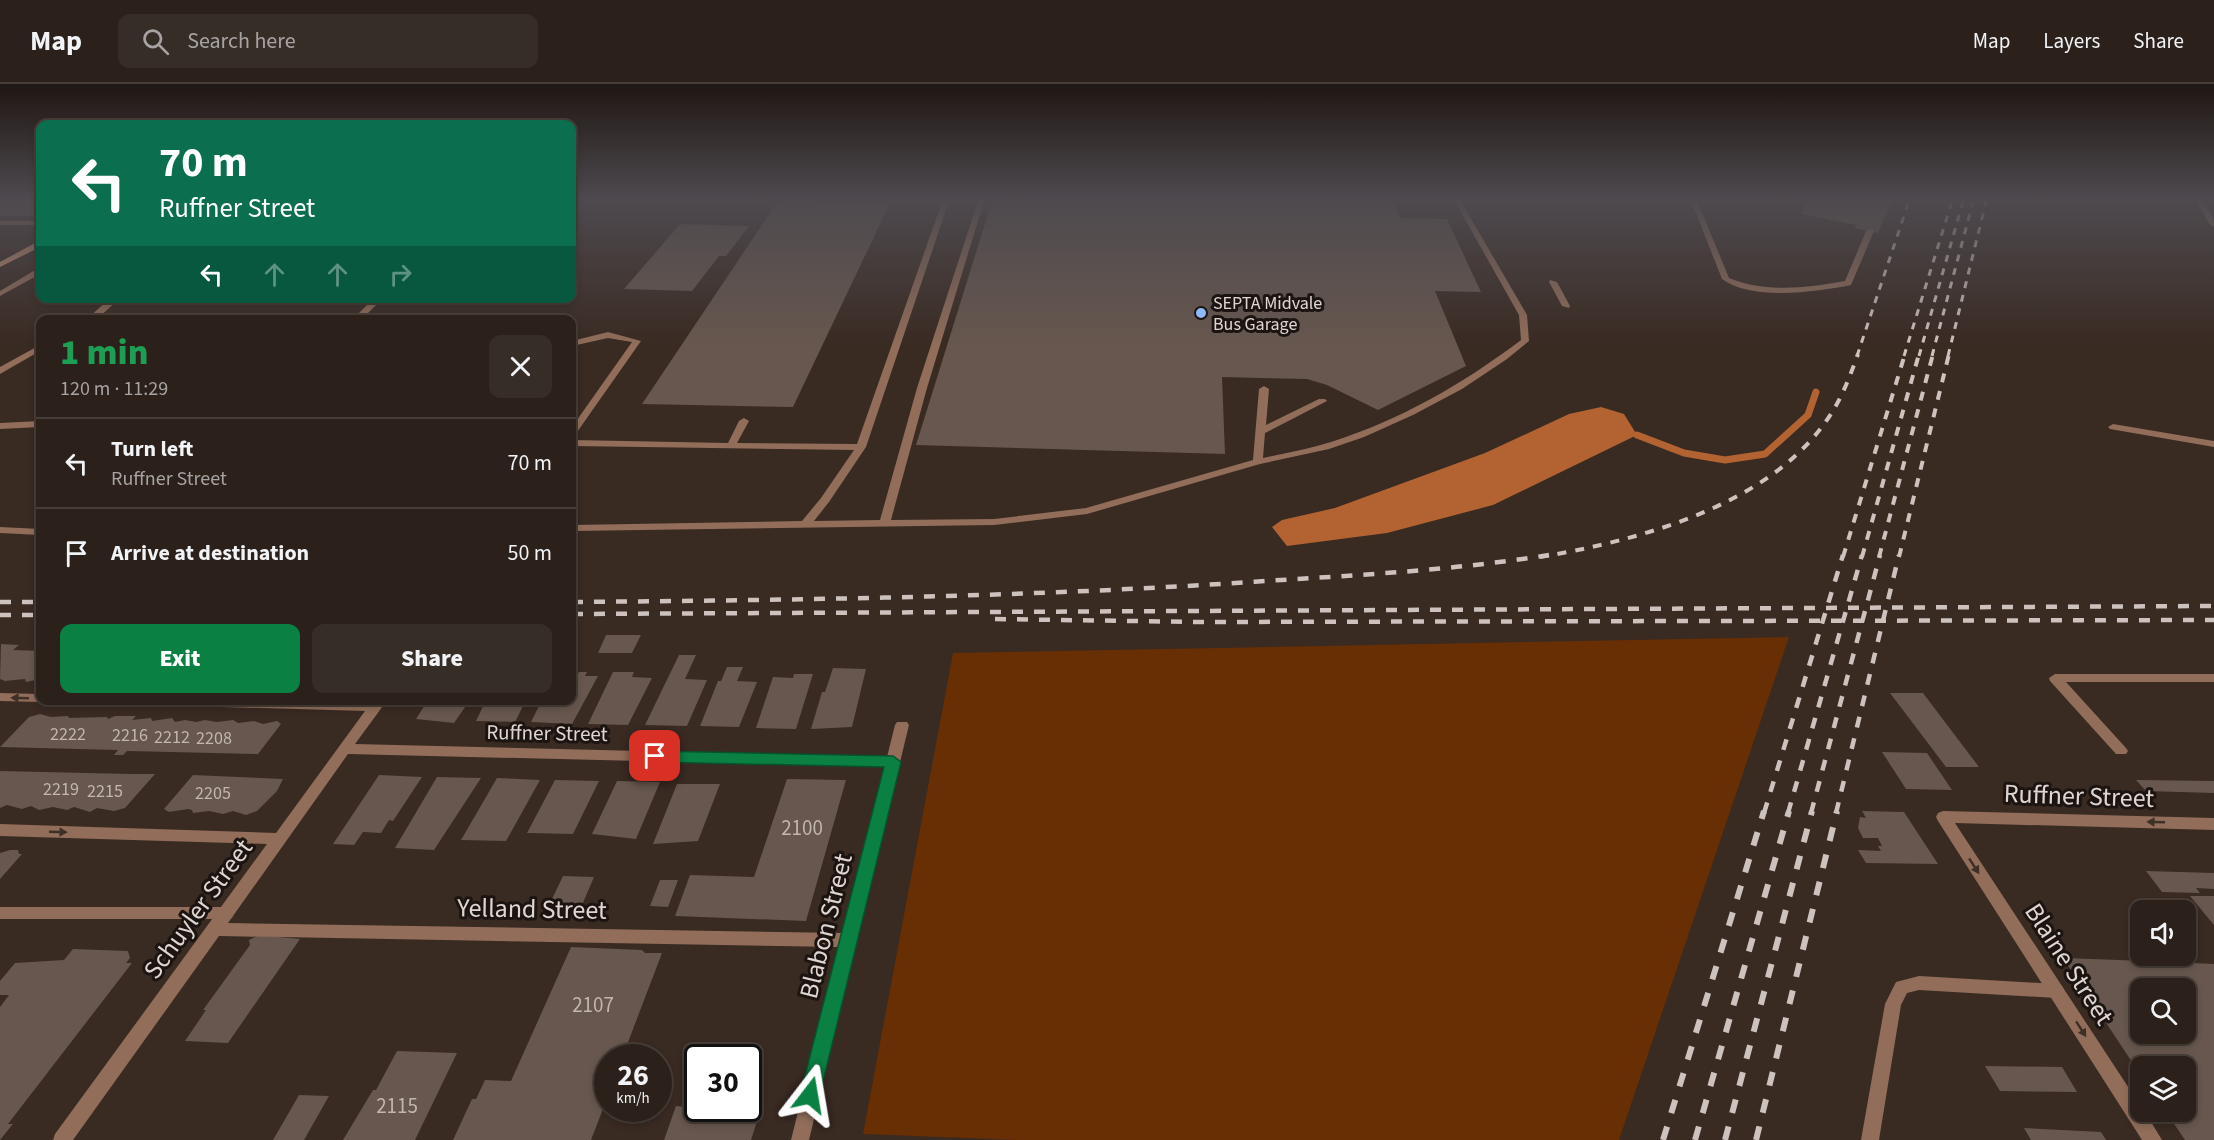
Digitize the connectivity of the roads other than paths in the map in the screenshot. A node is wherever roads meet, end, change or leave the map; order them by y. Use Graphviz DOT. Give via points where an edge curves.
graph roads {
  1 [pos="34,247"];
  2 [pos="930,247"];
  3 [pos="966,247"];
  4 [pos="1484,247"];
  5 [pos="1713,247"];
  6 [pos="1863,247"];
  7 [pos="0,265"];
  8 [pos="36,273"];
  9 [pos="1553,282"];
  10 [pos="0,294"];
  11 [pos="110,303"];
  12 [pos="374,303"];
  13 [pos="1566,306"];
  14 [pos="96,315"];
  15 [pos="361,315"];
  16 [pos="576,342"];
  17 [pos="36,350"];
  18 [pos="0,371"];
  19 [pos="1264,389"];
  20 [pos="1322,401"];
  21 [pos="744,421"];
  22 [pos="36,424"];
  23 [pos="0,426"];
  24 [pos="576,427"];
  25 [pos="2113,427"];
  26 [pos="1261,432"];
  27 [pos="576,443"];
  28 [pos="2214,444"];
  29 [pos="731,446"];
  30 [pos="861,447"];
  31 [pos="1258,462"];
  32 [pos="885,523"];
  33 [pos="805,524"];
  34 [pos="576,528"];
  35 [pos="0,530"];
  36 [pos="36,532"];
  37 [pos="2214,678"];
  38 [pos="0,697"];
  39 [pos="36,698"];
  40 [pos="302,705"];
  41 [pos="902,725"];
  42 [pos="345,749"];
  43 [pos="2121,751"];
  44 [pos="893,762"];
  45 [pos="1942,817"];
  46 [pos="2214,824"];
  47 [pos="0,830"];
  48 [pos="280,839"];
  49 [pos="0,913"];
  50 [pos="226,913"];
  51 [pos="214,929"];
  52 [pos="849,940"];
  53 [pos="2056,991"];
  54 [pos="62,1140"];
  55 [pos="800,1140"];
  56 [pos="1870,1140"];
  57 [pos="2153,1140"];
  1 -- 7 [label="street"];
  2 -- 30 [label="street"];
  3 -- 32 [label="street"];
  4 -- 31 [label="street" via="1523,315 1525,341 1494,365 1400,417 1334,444"];
  5 -- 6 [label="street" via="1726,279 1741,285 1777,289 1848,283"];
  8 -- 10 [label="street"];
  9 -- 13 [label="street"];
  11 -- 14 [label="street"];
  12 -- 15 [label="street"];
  16 -- 24 [label="street" via="608,335 637,341"];
  17 -- 18 [label="street"];
  19 -- 26 [label="street"];
  20 -- 26 [label="street"];
  21 -- 29 [label="street"];
  22 -- 23 [label="street"];
  25 -- 28 [label="street"];
  26 -- 31 [label="street"];
  27 -- 29 [label="street"];
  29 -- 30 [label="street"];
  30 -- 33 [label="street"];
  31 -- 32 [label="street" via="1086,511 994,522"];
  32 -- 33 [label="street"];
  33 -- 34 [label="street"];
  35 -- 36 [label="street"];
  37 -- 43 [label="street" via="2055,678"];
  39 -- 38 [label="street, one-way"];
  40 -- 42 [label="street, Schuyler Street" via="375,707"];
  41 -- 44 [label="street, Blabon Street"];
  42 -- 44 [label="street, Ruffner Street"];
  42 -- 48 [label="street, Schuyler Street"];
  44 -- 52 [label="street, Blabon Street"];
  46 -- 45 [label="street, Ruffner Street, one-way"];
  45 -- 53 [label="street, Blaine Street, one-way"];
  47 -- 48 [label="street, one-way"];
  48 -- 50 [label="street, Schuyler Street"];
  49 -- 50 [label="street"];
  50 -- 51 [label="street, Schuyler Street"];
  51 -- 52 [label="street, Yelland Street"];
  51 -- 54 [label="street, Schuyler Street"];
  52 -- 55 [label="street, Blabon Street"];
  53 -- 56 [label="street" via="1919,983 1902,987 1893,1004"];
  53 -- 57 [label="street, Blaine Street, one-way"];
}
